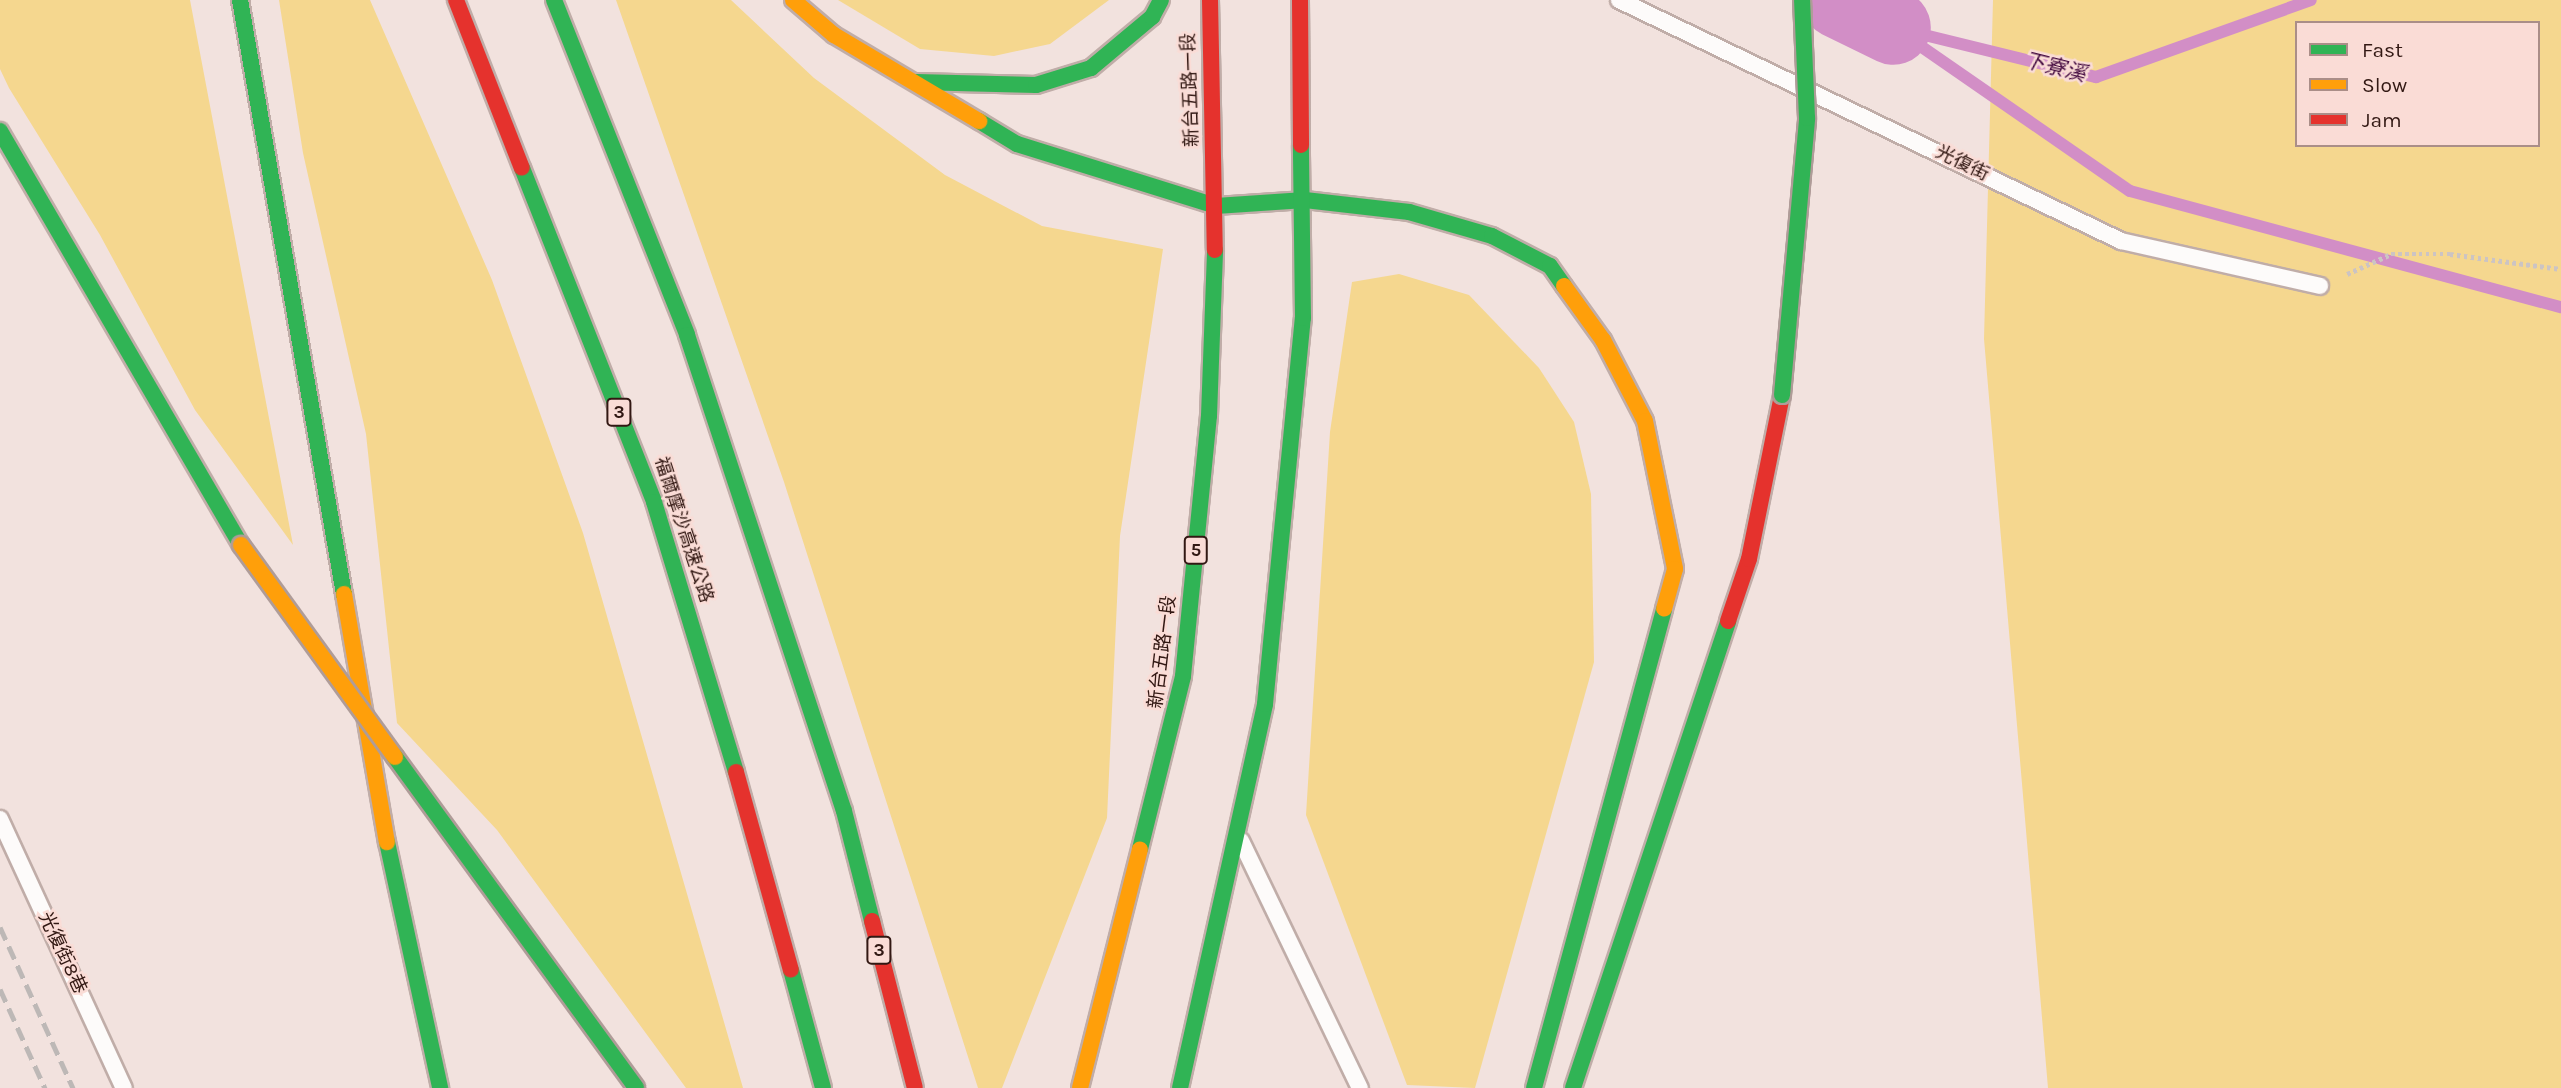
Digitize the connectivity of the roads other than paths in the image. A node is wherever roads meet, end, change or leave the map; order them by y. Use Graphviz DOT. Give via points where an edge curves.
graph roads {
  1 [pos="240,0"];
  2 [pos="456,0"];
  3 [pos="554,0"];
  4 [pos="793,0"];
  5 [pos="1161,0"];
  6 [pos="1210,0"];
  7 [pos="1300,0"];
  8 [pos="1619,0"];
  9 [pos="1802,0"];
  10 [pos="910,82"];
  11 [pos="0,131"];
  12 [pos="1305,200"];
  13 [pos="1216,206"];
  14 [pos="2320,286"];
  15 [pos="0,819"];
  16 [pos="1240,839"];
  17 [pos="124,1088"];
  18 [pos="440,1088"];
  19 [pos="636,1088"];
  20 [pos="823,1088"];
  21 [pos="915,1088"];
  22 [pos="1080,1088"];
  23 [pos="1180,1088"];
  24 [pos="1360,1088"];
  25 [pos="1534,1088"];
  26 [pos="1573,1088"];
  1 -- 18 [label="main road" via="386,836"];
  2 -- 20 [label="main road, 福爾摩沙高速公路 / 3" via="654,502 755,833"];
  3 -- 21 [label="main road, 3" via="692,349 844,811"];
  4 -- 10 [label="main road" via="834,35"];
  5 -- 10 [label="main road" via="1144,25 1091,68 1036,85"];
  6 -- 13 [label="main road, 新台五路一段 / 5"];
  7 -- 12 [label="main road"];
  8 -- 14 [label="lane, 光復街" via="2121,241"];
  9 -- 26 [label="main road, bridge" via="1807,118 1782,395 1749,559"];
  10 -- 13 [label="main road" via="1017,144"];
  11 -- 19 [label="main road, bridge" via="241,545"];
  12 -- 13 [label="main road"];
  12 -- 16 [label="main road" via="1303,318 1265,704"];
  12 -- 25 [label="main road" via="1409,212 1492,236 1550,266 1603,340 1645,421 1675,569"];
  13 -- 22 [label="main road, 新台五路一段 / 5" via="1209,416 1183,676"];
  15 -- 17 [label="lane, 光復街8巷"];
  16 -- 23 [label="main road"];
  16 -- 24 [label="lane"];
}
